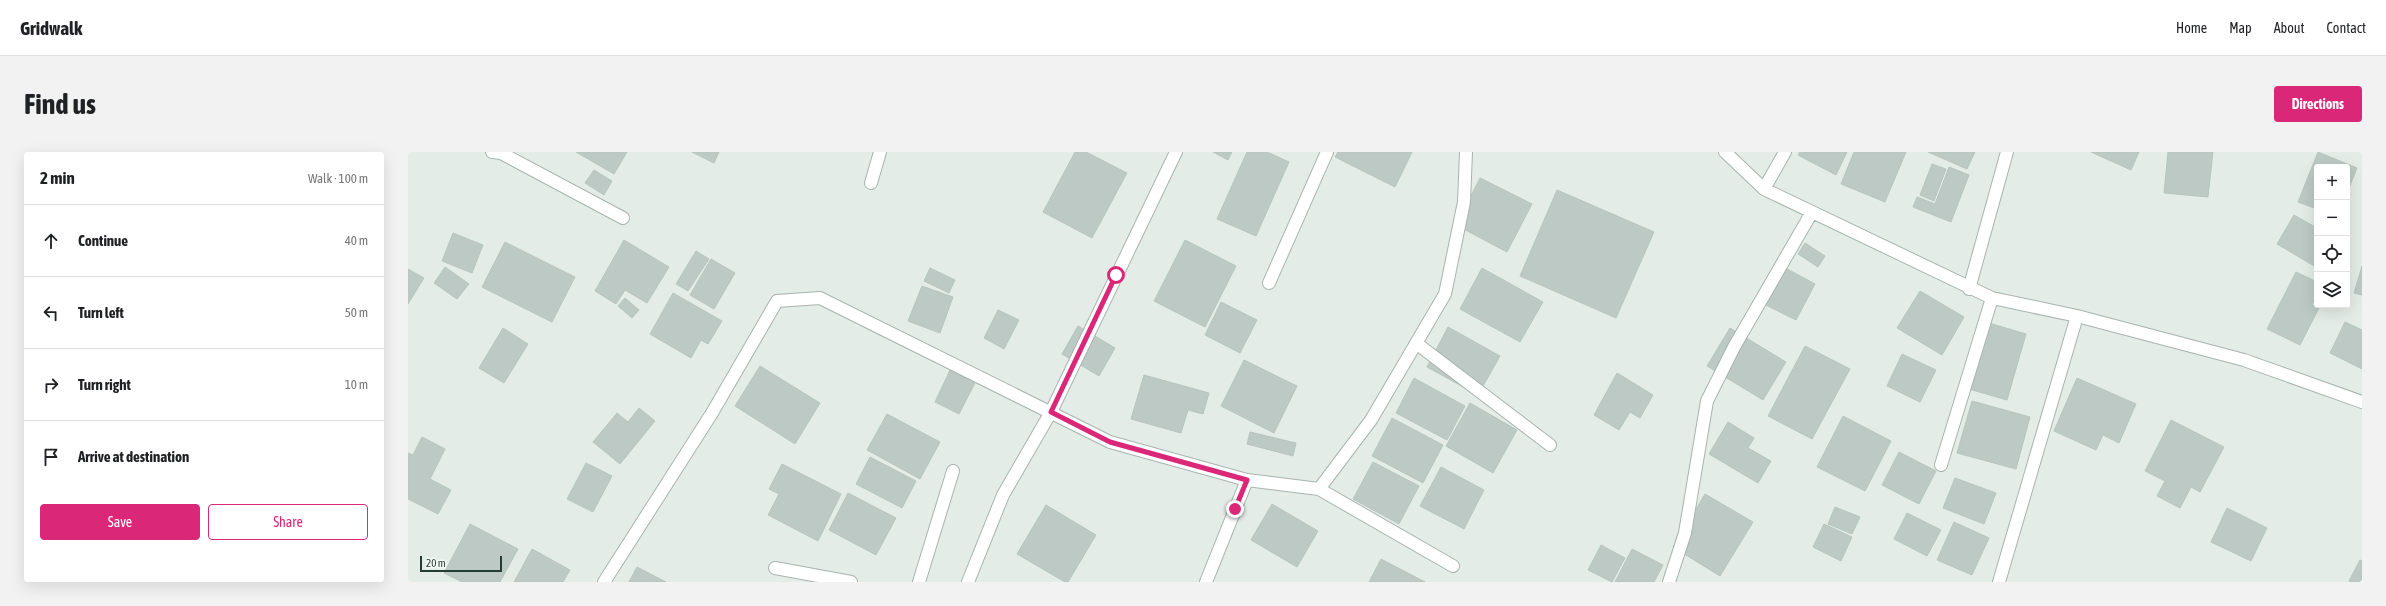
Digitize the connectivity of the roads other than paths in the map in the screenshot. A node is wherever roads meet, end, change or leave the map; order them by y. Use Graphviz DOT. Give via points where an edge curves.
graph roads {
  1 [pos="492,152"];
  2 [pos="880,152"];
  3 [pos="1176,152"];
  4 [pos="1327,152"];
  5 [pos="1466,152"];
  6 [pos="1725,152"];
  7 [pos="1785,152"];
  8 [pos="2007,152"];
  9 [pos="871,183"];
  10 [pos="1764,189"];
  11 [pos="1812,212"];
  12 [pos="623,218"];
  13 [pos="1269,283"];
  14 [pos="1969,289"];
  15 [pos="1992,298"];
  16 [pos="2077,316"];
  17 [pos="1416,343"];
  18 [pos="2362,402"];
  19 [pos="1051,412"];
  20 [pos="1550,445"];
  21 [pos="1941,465"];
  22 [pos="953,471"];
  23 [pos="1247,480"];
  24 [pos="1319,488"];
  25 [pos="1453,566"];
  26 [pos="775,568"];
  27 [pos="604,582"];
  28 [pos="851,582"];
  29 [pos="919,582"];
  30 [pos="968,582"];
  31 [pos="1206,582"];
  32 [pos="1669,582"];
  33 [pos="1999,582"];
  1 -- 12 [label="street" via="501,153"];
  2 -- 9 [label="street"];
  3 -- 19 [label="street"];
  4 -- 13 [label="street"];
  5 -- 17 [label="street" via="1464,202 1445,294"];
  6 -- 10 [label="street"];
  7 -- 10 [label="street"];
  8 -- 14 [label="street"];
  10 -- 11 [label="street"];
  11 -- 14 [label="street"];
  11 -- 32 [label="street" via="1706,401 1685,533"];
  14 -- 15 [label="street"];
  15 -- 16 [label="street"];
  15 -- 21 [label="street"];
  16 -- 18 [label="street" via="2244,360"];
  16 -- 33 [label="street"];
  17 -- 20 [label="street"];
  17 -- 24 [label="street" via="1371,420"];
  19 -- 23 [label="street" via="1110,442"];
  19 -- 27 [label="street" via="820,298 777,301 712,413"];
  19 -- 30 [label="street" via="1003,495"];
  22 -- 29 [label="street"];
  23 -- 24 [label="street"];
  23 -- 31 [label="street"];
  24 -- 25 [label="street"];
  26 -- 28 [label="street"];
}
